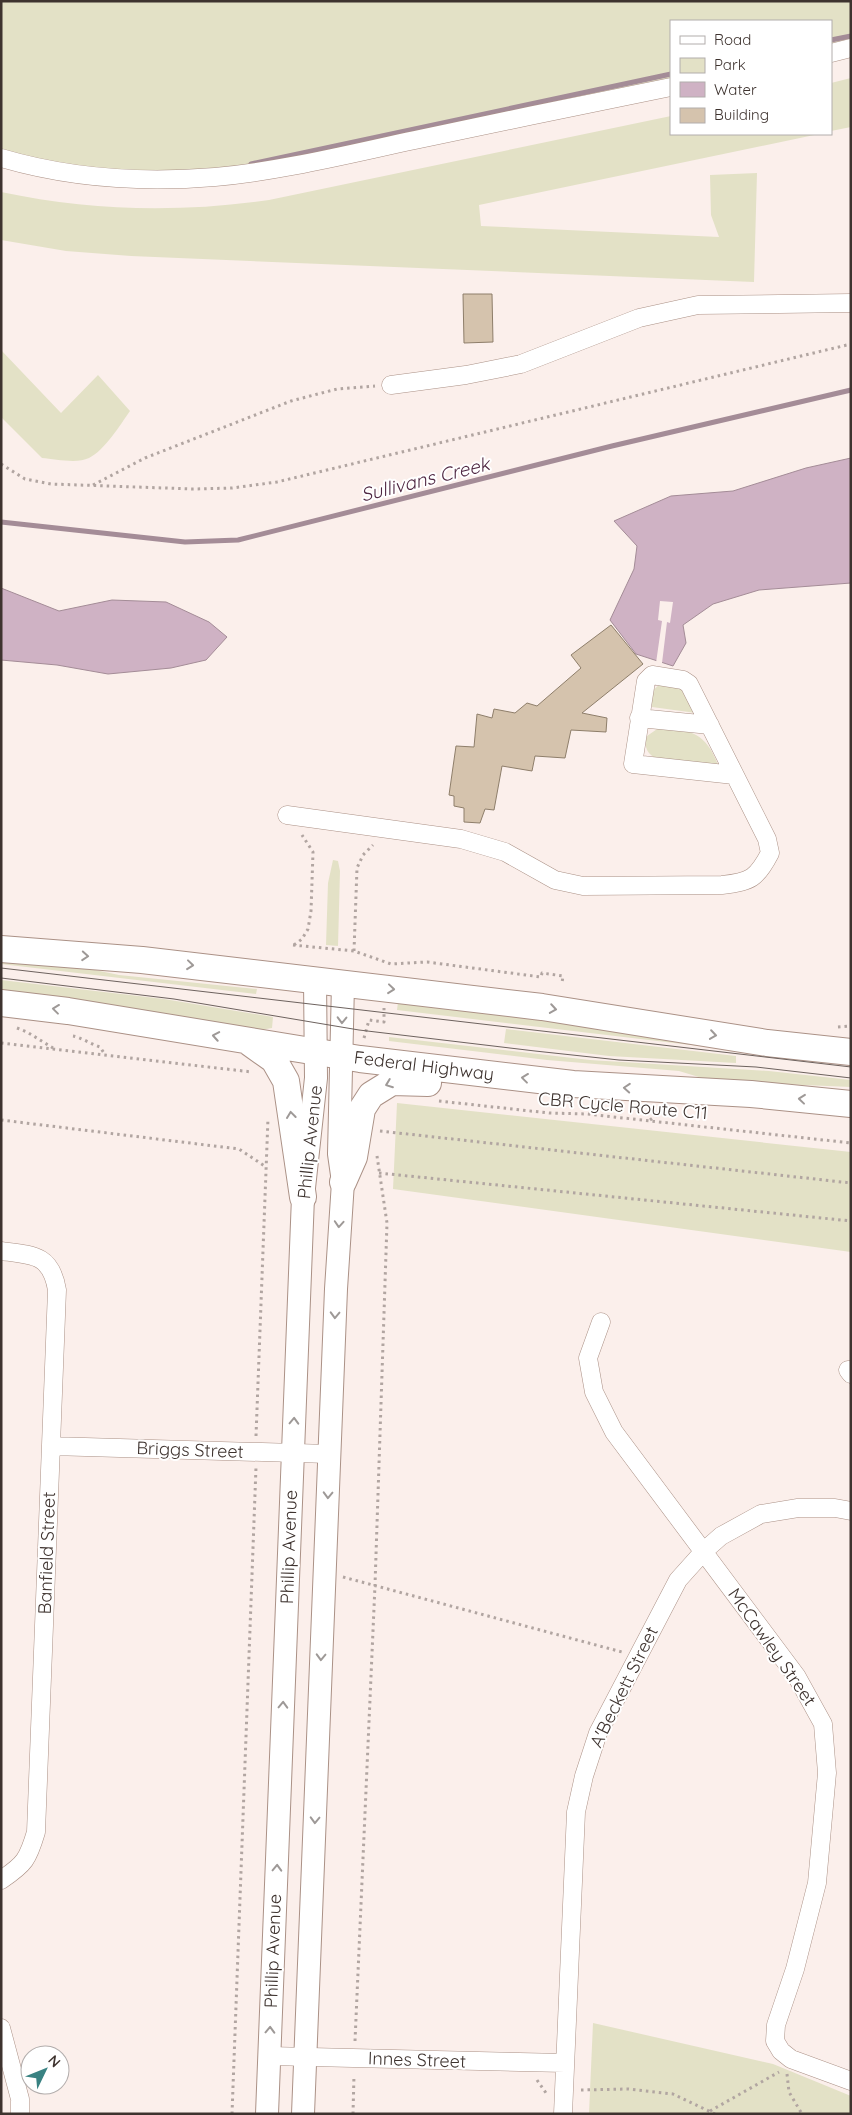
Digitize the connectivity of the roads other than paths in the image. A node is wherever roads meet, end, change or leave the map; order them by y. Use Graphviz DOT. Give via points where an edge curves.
graph roads {
  1 [pos="851,48"];
  2 [pos="832,53"];
  3 [pos="670,87"];
  4 [pos="1,158"];
  5 [pos="851,303"];
  6 [pos="391,385"];
  7 [pos="639,718"];
  8 [pos="710,725"];
  9 [pos="734,775"];
  10 [pos="287,815"];
  11 [pos="1,949"];
  12 [pos="315,980"];
  13 [pos="343,984"];
  14 [pos="6,1015"];
  15 [pos="851,1036"];
  16 [pos="249,1042"];
  17 [pos="807,1047"];
  18 [pos="316,1051"];
  19 [pos="851,1052"];
  20 [pos="341,1056"];
  21 [pos="573,1084"];
  22 [pos="851,1104"];
  23 [pos="343,1182"];
  24 [pos="304,1197"];
  25 [pos="1,1251"];
  26 [pos="601,1322"];
  27 [pos="51,1446"];
  28 [pos="293,1453"];
  29 [pos="329,1454"];
  30 [pos="851,1511"];
  31 [pos="704,1551"];
  32 [pos="1,1880"];
  33 [pos="3,2038"];
  34 [pos="269,2056"];
  35 [pos="305,2056"];
  36 [pos="565,2063"];
  37 [pos="851,2081"];
  38 [pos="20,2114"];
  39 [pos="267,2114"];
  40 [pos="303,2114"];
  41 [pos="564,2114"];
  1 -- 2 [label="street"];
  3 -- 4 [label="street" via="217,177 171,180 106,177 58,171"];
  5 -- 6 [label="street" via="698,305 639,318 521,364"];
  7 -- 8 [label="street"];
  7 -- 8 [label="street" via="646,681 652,675 689,684"];
  7 -- 9 [label="street" via="633,764"];
  8 -- 9 [label="street"];
  9 -- 10 [label="street" via="767,839 770,853 760,872 739,884 722,886 583,886 555,880 505,852 461,838"];
  11 -- 12 [label="highway, one-way" via="142,960"];
  12 -- 13 [label="highway"];
  12 -- 18 [label="main road, Phillip Avenue"];
  13 -- 17 [label="highway, one-way" via="542,1007"];
  13 -- 20 [label="main road, Phillip Avenue, one-way"];
  16 -- 14 [label="highway, Federal Highway, one-way" via="68,1011"];
  15 -- 17 [label="highway"];
  16 -- 18 [label="highway, Federal Highway"];
  24 -- 16 [label="highway, one-way" via="286,1080 274,1060"];
  17 -- 19 [label="highway"];
  18 -- 20 [label="highway, Federal Highway"];
  18 -- 24 [label="main road, Phillip Avenue"];
  21 -- 20 [label="highway, Federal Highway, one-way"];
  20 -- 23 [label="main road, Phillip Avenue" via="339,1154"];
  22 -- 21 [label="highway, Federal Highway, one-way" via="751,1094"];
  21 -- 23 [label="highway, one-way" via="557,1092 534,1097 408,1081 387,1084 371,1095 362,1109 354,1158"];
  23 -- 29 [label="main road, Phillip Avenue, one-way"];
  28 -- 24 [label="main road, Phillip Avenue, one-way"];
  25 -- 27 [label="street, Banfield Street" via="40,1258 54,1273 57,1290"];
  26 -- 31 [label="street, McCawley Street" via="588,1358 594,1392 614,1432"];
  27 -- 28 [label="street, Briggs Street"];
  27 -- 32 [label="street, Banfield Street" via="36,1832 29,1857"];
  28 -- 29 [label="street, Briggs Street"];
  34 -- 28 [label="main road, Phillip Avenue, one-way"];
  29 -- 35 [label="main road, Phillip Avenue, one-way"];
  30 -- 31 [label="street, A'Beckett Street" via="798,1508 761,1514 721,1536"];
  31 -- 36 [label="street, A'Beckett Street" via="678,1580 598,1733 584,1776 576,1812"];
  31 -- 37 [label="street, McCawley Street" via="797,1676 823,1724 827,1773 817,1883 795,1969 776,2025 776,2041 781,2051 791,2059"];
  33 -- 38 [label="street" via="20,2099"];
  34 -- 35 [label="street, Innes Street"];
  34 -- 39 [label="main road, Phillip Avenue"];
  35 -- 36 [label="street, Innes Street"];
  35 -- 40 [label="main road, Phillip Avenue"];
  36 -- 41 [label="street, A'Beckett Street"];
}
